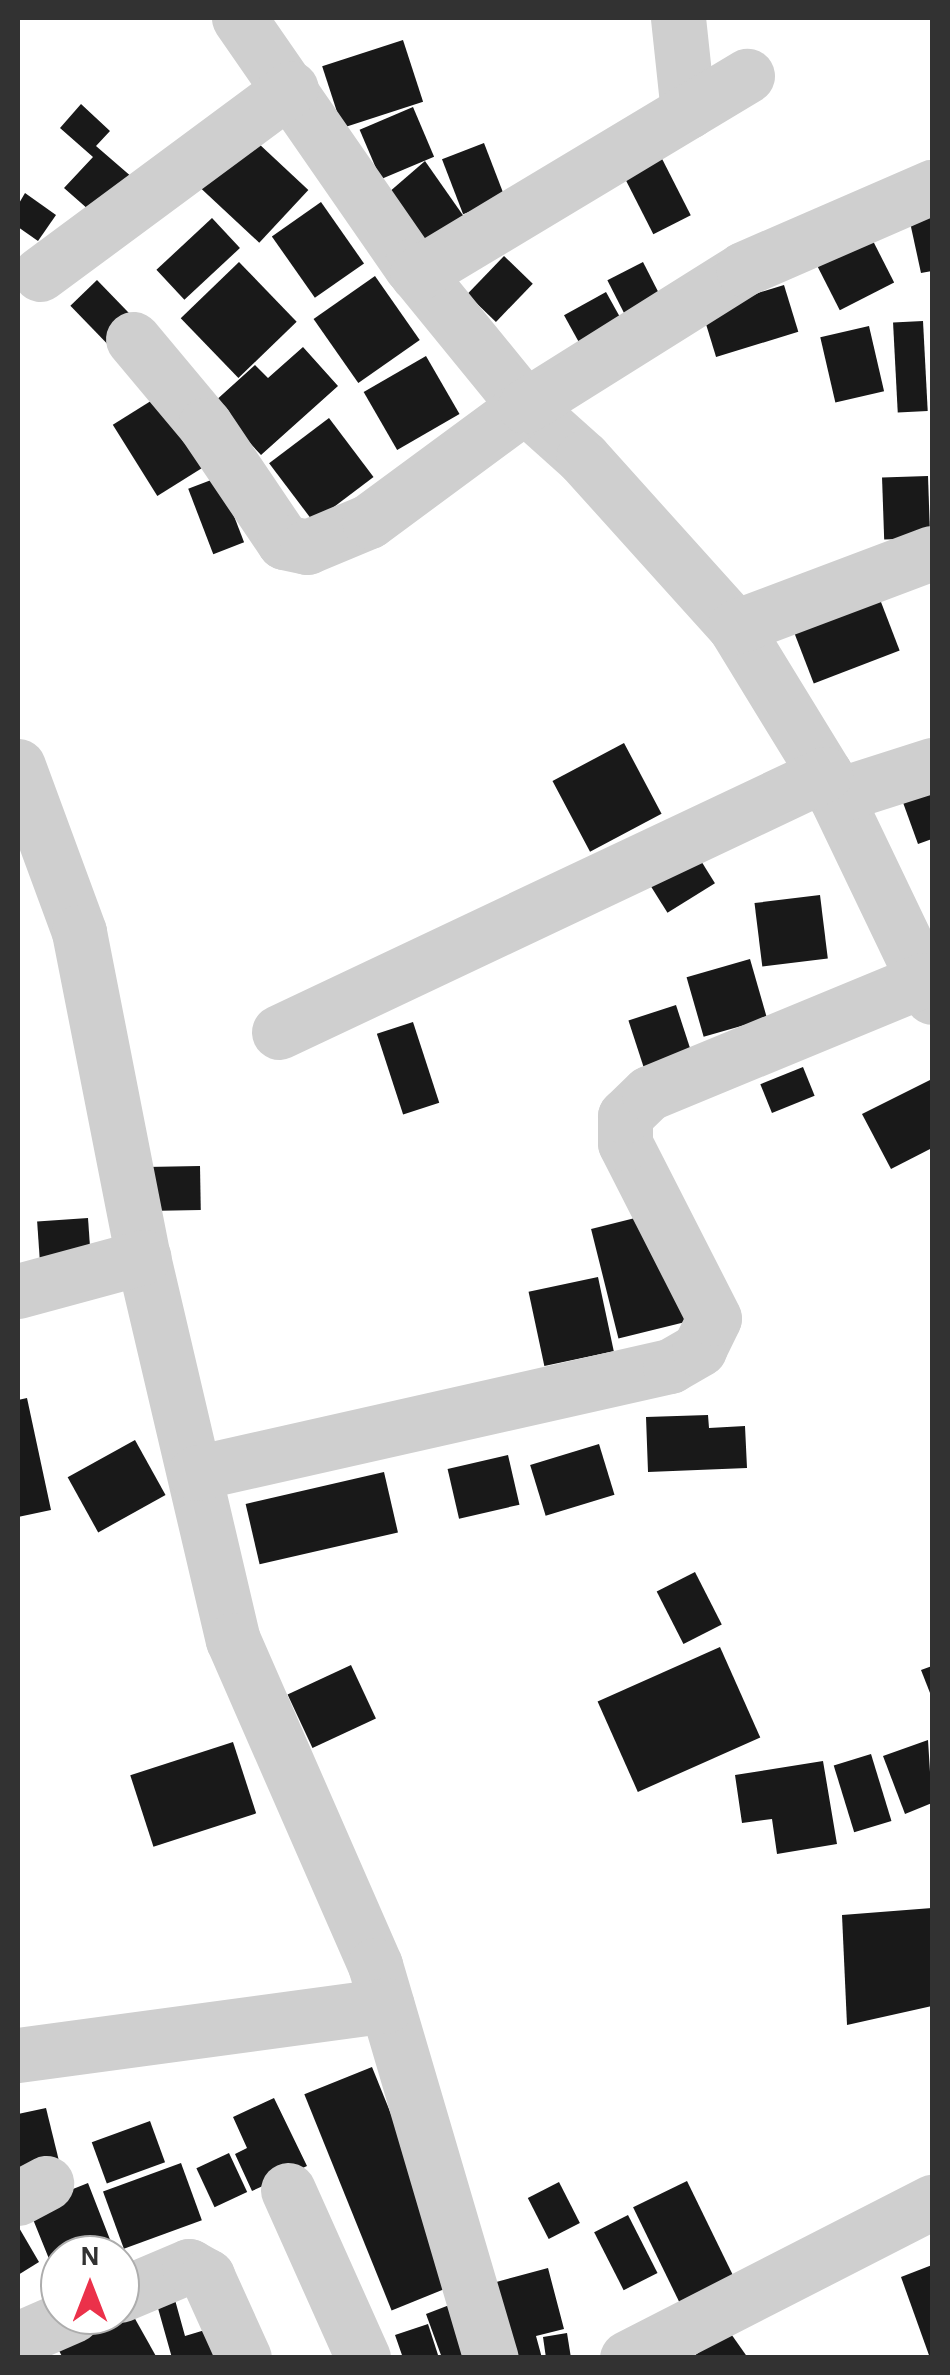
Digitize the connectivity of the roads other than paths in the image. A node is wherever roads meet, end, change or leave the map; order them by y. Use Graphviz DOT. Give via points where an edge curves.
graph roads {
  1 [pos="239,18"];
  2 [pos="678,18"];
  3 [pos="748,76"];
  4 [pos="292,88"];
  5 [pos="688,111"];
  6 [pos="932,187"];
  7 [pos="40,274"];
  8 [pos="417,274"];
  9 [pos="132,339"];
  10 [pos="526,406"];
  11 [pos="932,553"];
  12 [pos="735,627"];
  13 [pos="932,764"];
  14 [pos="18,766"];
  15 [pos="830,785"];
  16 [pos="928,988"];
  17 [pos="279,1032"];
  18 [pos="143,1258"];
  19 [pos="18,1291"];
  20 [pos="195,1473"];
  21 [pos="387,2005"];
  22 [pos="18,2055"];
  23 [pos="288,2190"];
  24 [pos="932,2202"];
  25 [pos="140,2287"];
  26 [pos="244,2358"];
  27 [pos="363,2358"];
  28 [pos="490,2358"];
  29 [pos="627,2358"];
  1 -- 4 [label="street"];
  2 -- 5 [label="street"];
  3 -- 5 [label="street"];
  4 -- 7 [label="street"];
  4 -- 8 [label="street"];
  5 -- 8 [label="street"];
  6 -- 10 [label="street" via="743,270"];
  8 -- 10 [label="street"];
  9 -- 10 [label="street" via="205,425 284,542 307,547 369,521"];
  10 -- 12 [label="street" via="583,458"];
  11 -- 12 [label="street"];
  12 -- 15 [label="street"];
  13 -- 15 [label="street"];
  14 -- 18 [label="street" via="79,932"];
  15 -- 16 [label="street"];
  15 -- 17 [label="street"];
  16 -- 20 [label="street" via="649,1093 626,1116 626,1144 714,1318 699,1349 670,1366"];
  18 -- 19 [label="street"];
  18 -- 20 [label="street"];
  20 -- 21 [label="street" via="232,1640"];
  21 -- 22 [label="street"];
  21 -- 28 [label="street"];
  23 -- 27 [label="street"];
  24 -- 29 [label="street"];
  25 -- 26 [label="street" via="189,2266 207,2276"];
}
